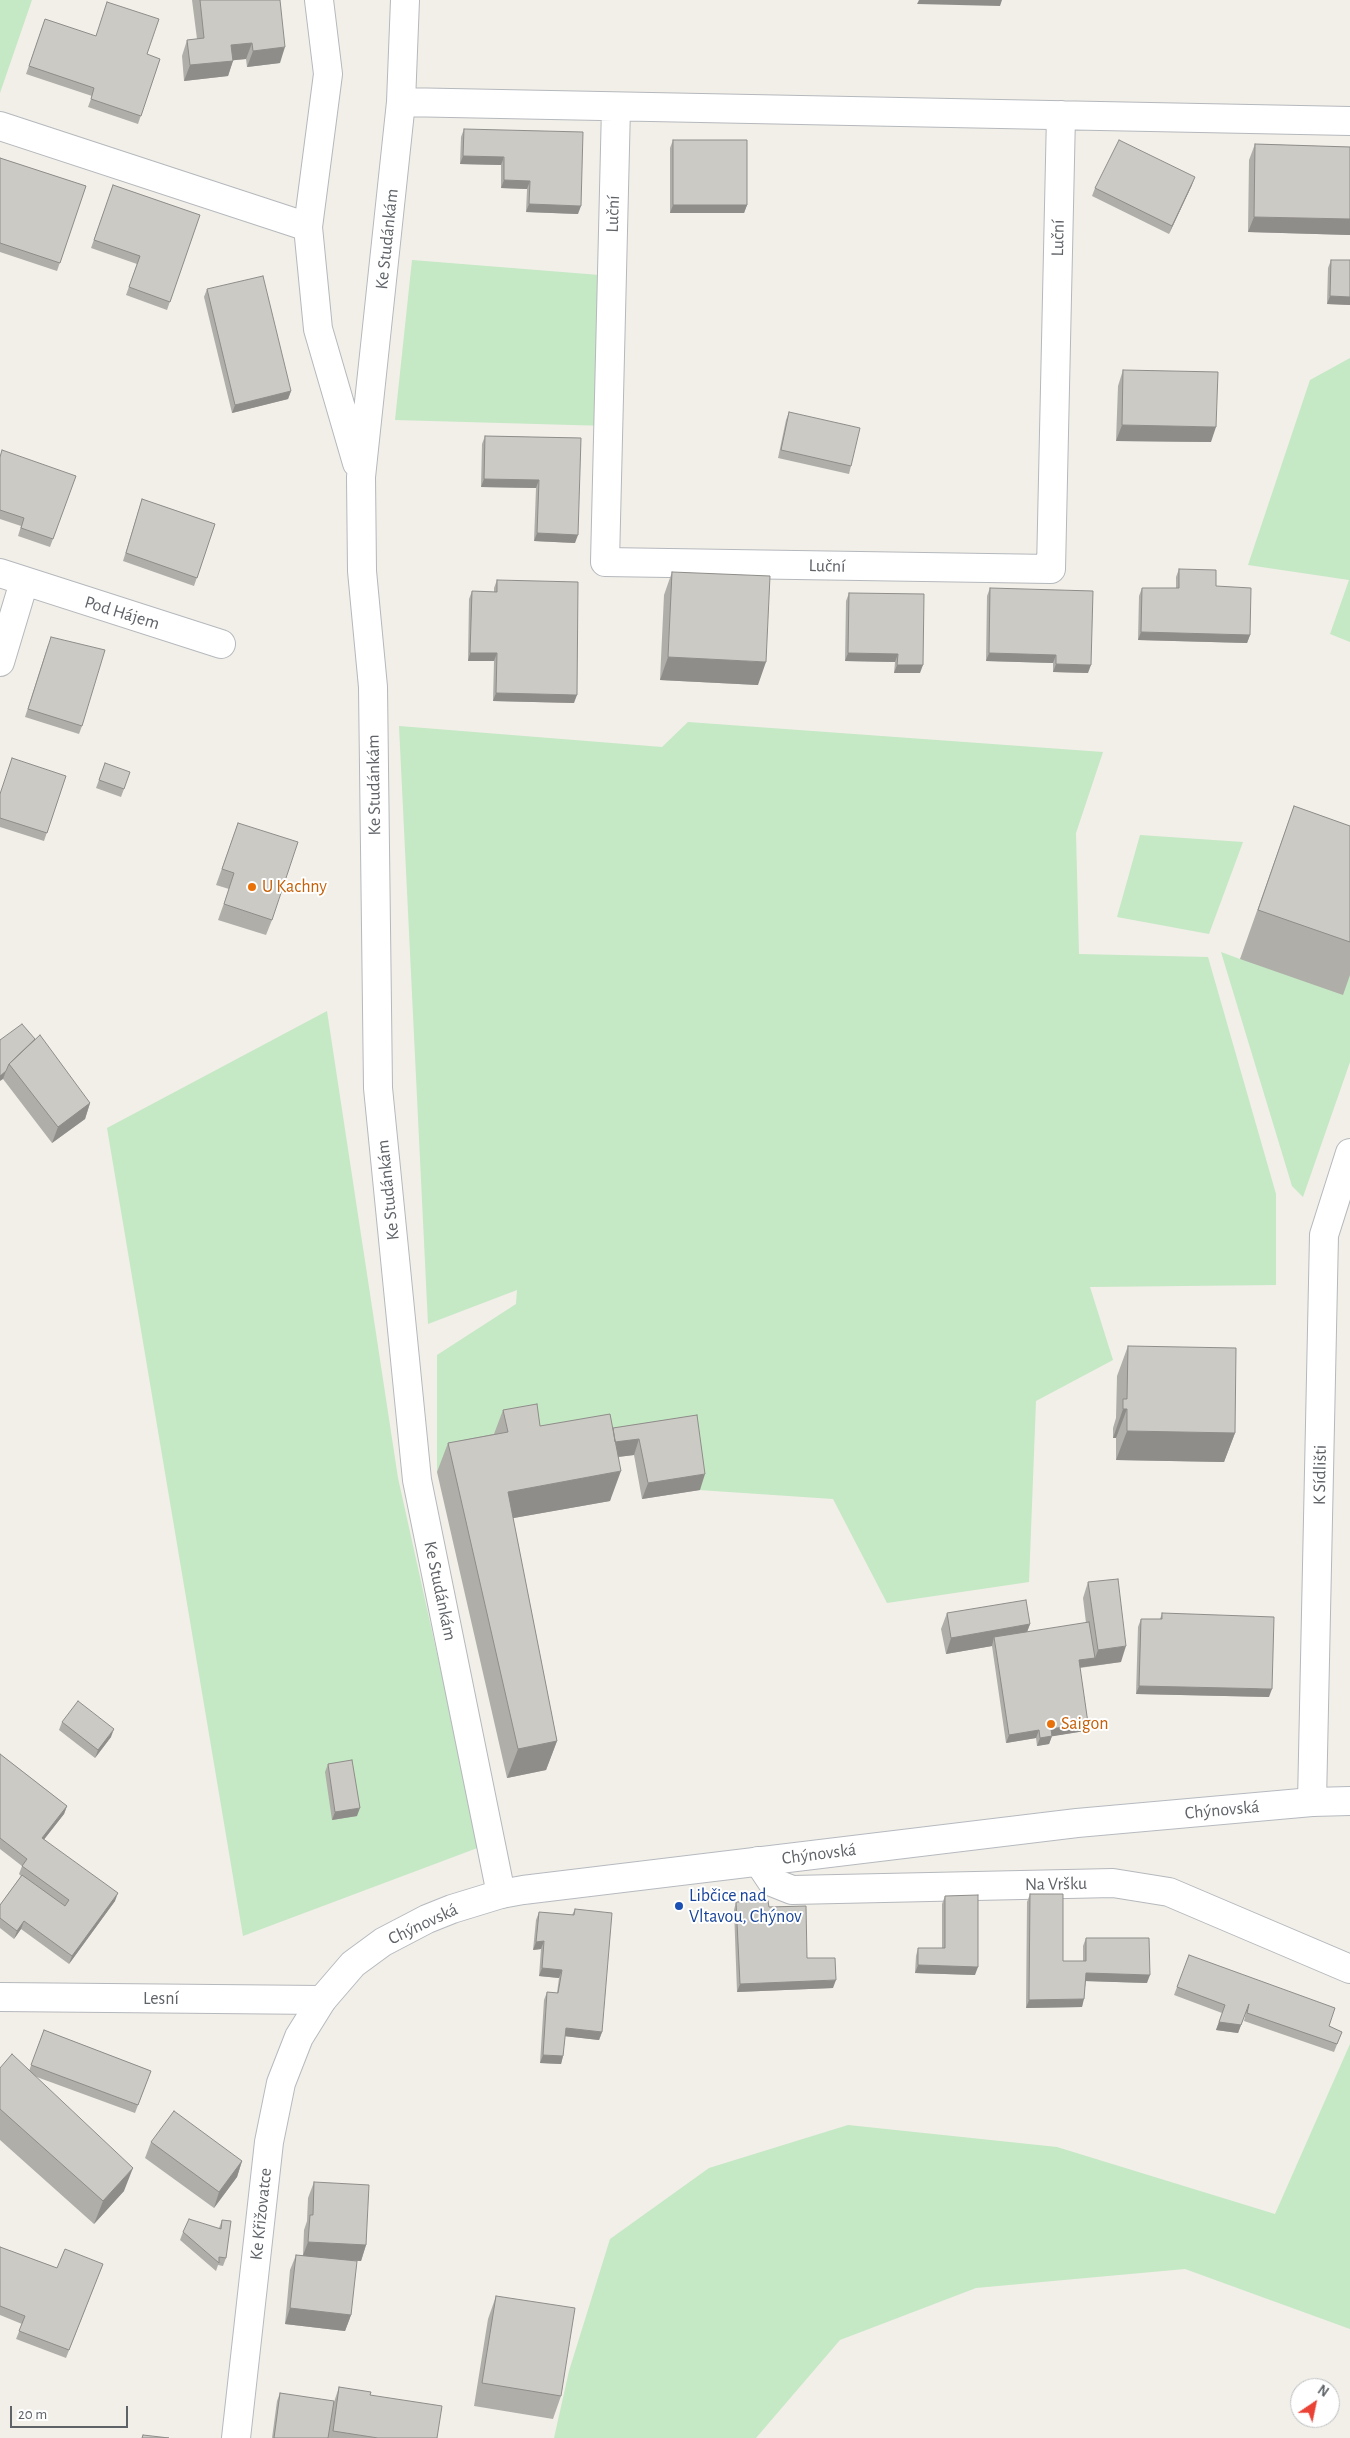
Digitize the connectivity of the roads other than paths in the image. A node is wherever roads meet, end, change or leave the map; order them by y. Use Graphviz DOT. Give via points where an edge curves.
graph roads {
  1 [pos="319,0"];
  2 [pos="405,0"];
  3 [pos="401,102"];
  4 [pos="616,106"];
  5 [pos="1061,115"];
  6 [pos="1350,121"];
  7 [pos="0,126"];
  8 [pos="308,227"];
  9 [pos="361,477"];
  10 [pos="12,578"];
  11 [pos="221,644"];
  12 [pos="0,662"];
  13 [pos="1350,1153"];
  14 [pos="1350,1801"];
  15 [pos="1312,1802"];
  16 [pos="758,1861"];
  17 [pos="501,1894"];
  18 [pos="1350,1969"];
  19 [pos="0,1997"];
  20 [pos="322,2000"];
  21 [pos="236,2438"];
  1 -- 8 [label="street, Ke Studánkám" via="328,74"];
  2 -- 3 [label="street, Ke Studánkám"];
  3 -- 4 [label="street"];
  3 -- 9 [label="street, Ke Studánkám"];
  4 -- 5 [label="street"];
  4 -- 5 [label="street, Luční" via="605,562 1051,569"];
  5 -- 6 [label="street"];
  7 -- 8 [label="street"];
  8 -- 9 [label="street, Ke Studánkám" via="318,329"];
  9 -- 17 [label="street, Ke Studánkám" via="362,571 373,687 380,1108 417,1480"];
  10 -- 11 [label="street, Pod Hájem"];
  10 -- 12 [label="street, Pod Hájem"];
  13 -- 15 [label="street, K Sídlišti" via="1324,1235"];
  14 -- 15 [label="street, Chýnovská"];
  15 -- 16 [label="street, Chýnovská" via="1077,1823"];
  16 -- 17 [label="street, Chýnovská"];
  16 -- 18 [label="street, Na Vršku" via="772,1882 792,1890 1113,1882 1169,1892"];
  17 -- 20 [label="street, Chýnovská" via="427,1919 384,1942 353,1964"];
  19 -- 20 [label="street, Lesní"];
  20 -- 21 [label="street, Ke Křižovatce" via="288,2060 275,2108"];
}
